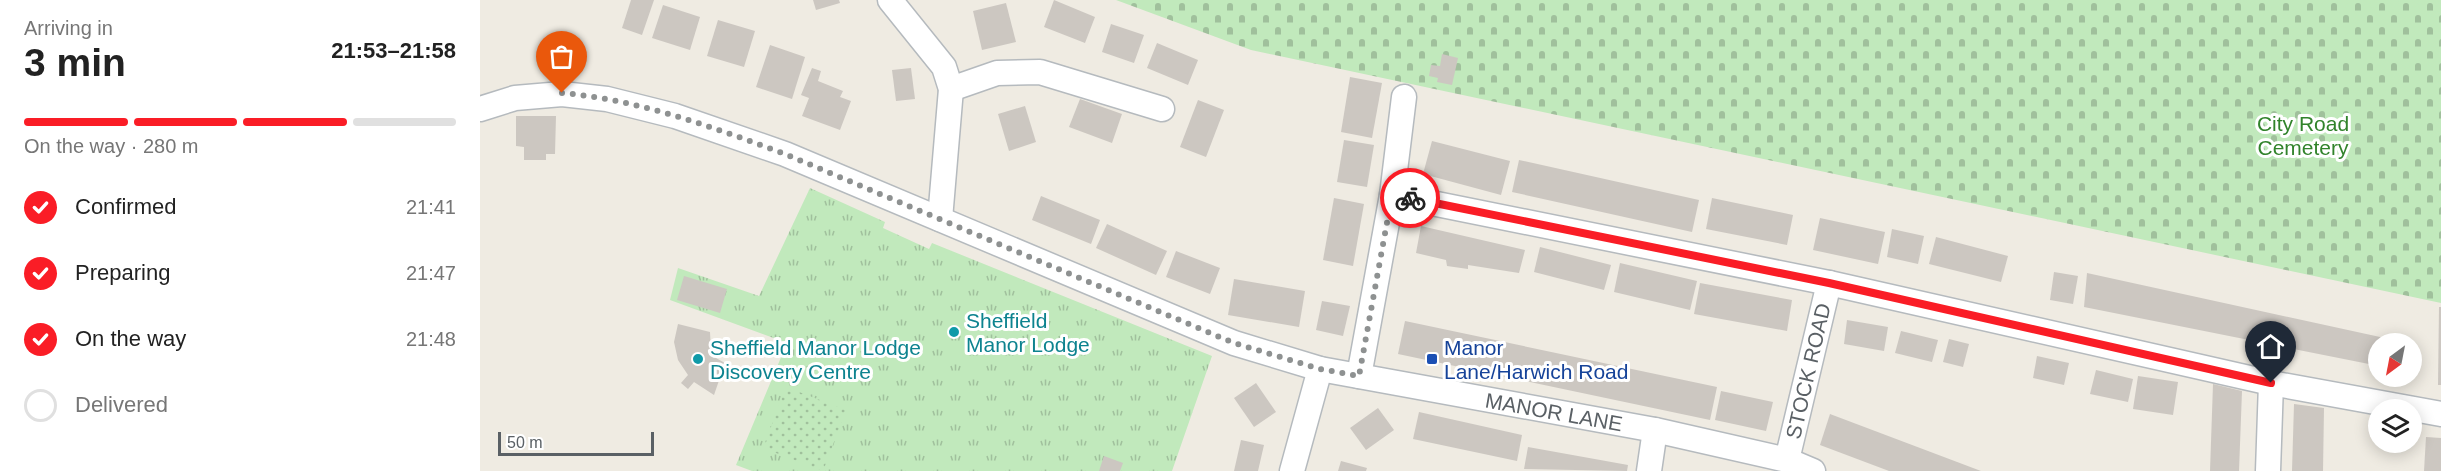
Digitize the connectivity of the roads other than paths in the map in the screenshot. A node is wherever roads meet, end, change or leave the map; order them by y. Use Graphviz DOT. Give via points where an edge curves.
graph roads {
  1 [pos="890,0"];
  2 [pos="951,89"];
  3 [pos="1404,97"];
  4 [pos="1162,109"];
  5 [pos="480,110"];
  6 [pos="1392,195"];
  7 [pos="940,219"];
  8 [pos="1829,283"];
  9 [pos="1320,369"];
  10 [pos="1359,376"];
  11 [pos="2271,383"];
  12 [pos="2441,414"];
  13 [pos="1655,430"];
  14 [pos="1787,460"];
  15 [pos="1292,471"];
  16 [pos="1649,471"];
  17 [pos="1814,471"];
  18 [pos="2268,471"];
  1 -- 2 [label="street" via="944,67"];
  2 -- 4 [label="street" via="997,73 1040,72"];
  2 -- 7 [label="street"];
  3 -- 6 [label="street"];
  5 -- 7 [label="street, MANOR LANE" via="515,98 562,93 638,106 721,130"];
  6 -- 8 [label="street"];
  6 -- 10 [label="street"];
  7 -- 9 [label="street, MANOR LANE" via="1234,343"];
  8 -- 11 [label="street"];
  8 -- 14 [label="street, STOCK ROAD"];
  9 -- 10 [label="street, MANOR LANE"];
  9 -- 15 [label="street"];
  10 -- 13 [label="street, MANOR LANE"];
  11 -- 12 [label="street"];
  11 -- 18 [label="street"];
  13 -- 14 [label="street, MANOR LANE"];
  13 -- 16 [label="street"];
  14 -- 17 [label="street, MANOR LANE"];
}
